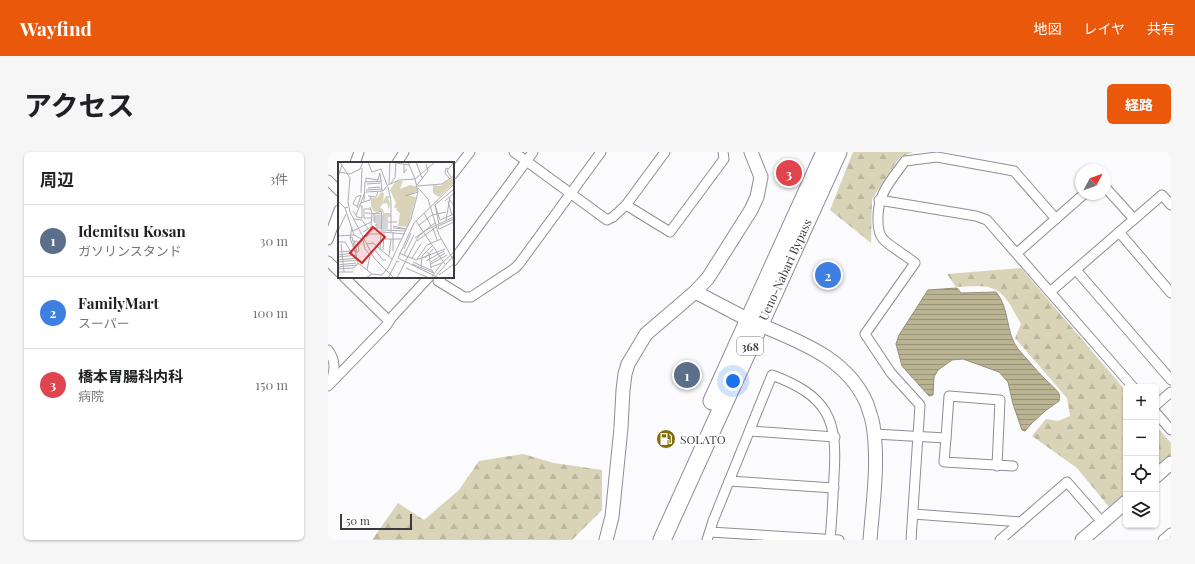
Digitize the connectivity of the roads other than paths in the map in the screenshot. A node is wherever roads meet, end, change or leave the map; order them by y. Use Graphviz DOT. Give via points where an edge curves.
graph roads {
  1 [pos="359,152"];
  2 [pos="404,152"];
  3 [pos="470,152"];
  4 [pos="514,152"];
  5 [pos="534,152"];
  6 [pos="601,152"];
  7 [pos="665,152"];
  8 [pos="723,152"];
  9 [pos="751,152"];
  10 [pos="825,152"];
  11 [pos="838,152"];
  12 [pos="527,161"];
  13 [pos="355,162"];
  14 [pos="398,162"];
  15 [pos="454,173"];
  16 [pos="328,180"];
  17 [pos="338,190"];
  18 [pos="570,194"];
  19 [pos="1111,194"];
  20 [pos="879,200"];
  21 [pos="1077,200"];
  22 [pos="626,205"];
  23 [pos="1171,205"];
  24 [pos="338,213"];
  25 [pos="1056,219"];
  26 [pos="1134,219"];
  27 [pos="1119,232"];
  28 [pos="328,240"];
  29 [pos="1017,253"];
  30 [pos="454,260"];
  31 [pos="328,261"];
  32 [pos="1076,270"];
  33 [pos="338,271"];
  34 [pos="345,278"];
  35 [pos="434,278"];
  36 [pos="695,292"];
  37 [pos="1050,292"];
  38 [pos="1171,292"];
  39 [pos="389,321"];
  40 [pos="754,322"];
  41 [pos="328,350"];
  42 [pos="1171,380"];
  43 [pos="1130,384"];
  44 [pos="330,385"];
  45 [pos="1171,392"];
  46 [pos="1159,402"];
  47 [pos="1159,417"];
  48 [pos="1171,430"];
  49 [pos="750,431"];
  50 [pos="874,434"];
  51 [pos="917,436"];
  52 [pos="834,437"];
  53 [pos="946,438"];
  54 [pos="1171,463"];
  55 [pos="997,466"];
  56 [pos="1013,466"];
  57 [pos="1159,473"];
  58 [pos="729,481"];
  59 [pos="834,488"];
  60 [pos="1123,504"];
  61 [pos="913,514"];
  62 [pos="1021,522"];
  63 [pos="1102,522"];
  64 [pos="1171,534"];
  65 [pos="709,536"];
  66 [pos="779,538"];
  67 [pos="606,540"];
  68 [pos="651,540"];
  69 [pos="662,540"];
  70 [pos="830,540"];
  71 [pos="839,540"];
  72 [pos="870,540"];
  73 [pos="911,540"];
  74 [pos="1000,540"];
  75 [pos="1082,540"];
  76 [pos="1164,540"];
  1 -- 13 [label="street"];
  2 -- 14 [label="street"];
  3 -- 15 [label="street"];
  4 -- 12 [label="street"];
  5 -- 12 [label="street"];
  6 -- 18 [label="street"];
  7 -- 22 [label="street"];
  8 -- 22 [label="street" via="724,158 670,232"];
  9 -- 36 [label="street" via="761,177 757,197 708,278"];
  10 -- 40 [label="highway, Ueno-Nabari Bypass / 368"];
  11 -- 40 [label="highway, Ueno-Nabari Bypass / 368"];
  12 -- 18 [label="street"];
  12 -- 30 [label="street"];
  16 -- 17 [label="street"];
  18 -- 22 [label="street" via="607,220"];
  18 -- 35 [label="street" via="515,268 471,296 464,297"];
  19 -- 26 [label="street"];
  20 -- 25 [label="street" via="905,161 937,157 1014,171"];
  20 -- 29 [label="street" via="983,218 991,223"];
  20 -- 51 [label="street" via="878,230 883,239 916,263 865,334 891,373 920,405"];
  21 -- 25 [label="street"];
  23 -- 26 [label="street" via="1162,195"];
  24 -- 28 [label="street"];
  25 -- 29 [label="street"];
  26 -- 27 [label="street"];
  27 -- 32 [label="street"];
  27 -- 38 [label="street"];
  29 -- 37 [label="street"];
  31 -- 33 [label="street"];
  32 -- 37 [label="street"];
  32 -- 42 [label="street"];
  34 -- 39 [label="street"];
  35 -- 39 [label="street"];
  36 -- 40 [label="street"];
  36 -- 67 [label="street" via="646,334 624,374 612,517"];
  37 -- 43 [label="street"];
  39 -- 44 [label="street"];
  40 -- 50 [label="street" via="817,351 844,370 865,400"];
  40 -- 68 [label="highway, Ueno-Nabari Bypass / 368"];
  40 -- 69 [label="highway, Ueno-Nabari Bypass / 368"];
  41 -- 44 [label="street" via="335,369"];
  45 -- 46 [label="street"];
  47 -- 48 [label="street"];
  49 -- 52 [label="street"];
  49 -- 52 [label="street" via="772,375 798,386 820,404 830,420"];
  49 -- 58 [label="street"];
  50 -- 51 [label="street"];
  50 -- 72 [label="street" via="876,459"];
  51 -- 53 [label="street"];
  51 -- 61 [label="street"];
  52 -- 59 [label="street"];
  53 -- 55 [label="street" via="944,462"];
  53 -- 55 [label="street" via="949,396 1000,400"];
  54 -- 57 [label="street"];
  55 -- 56 [label="street"];
  58 -- 59 [label="street"];
  58 -- 65 [label="street"];
  59 -- 70 [label="street"];
  60 -- 63 [label="street"];
  61 -- 62 [label="street"];
  61 -- 73 [label="street"];
  62 -- 63 [label="street" via="1067,482"];
  62 -- 74 [label="street"];
  63 -- 75 [label="street"];
  64 -- 76 [label="street"];
  65 -- 66 [label="street"];
  66 -- 70 [label="street"];
  70 -- 71 [label="street"];
}
